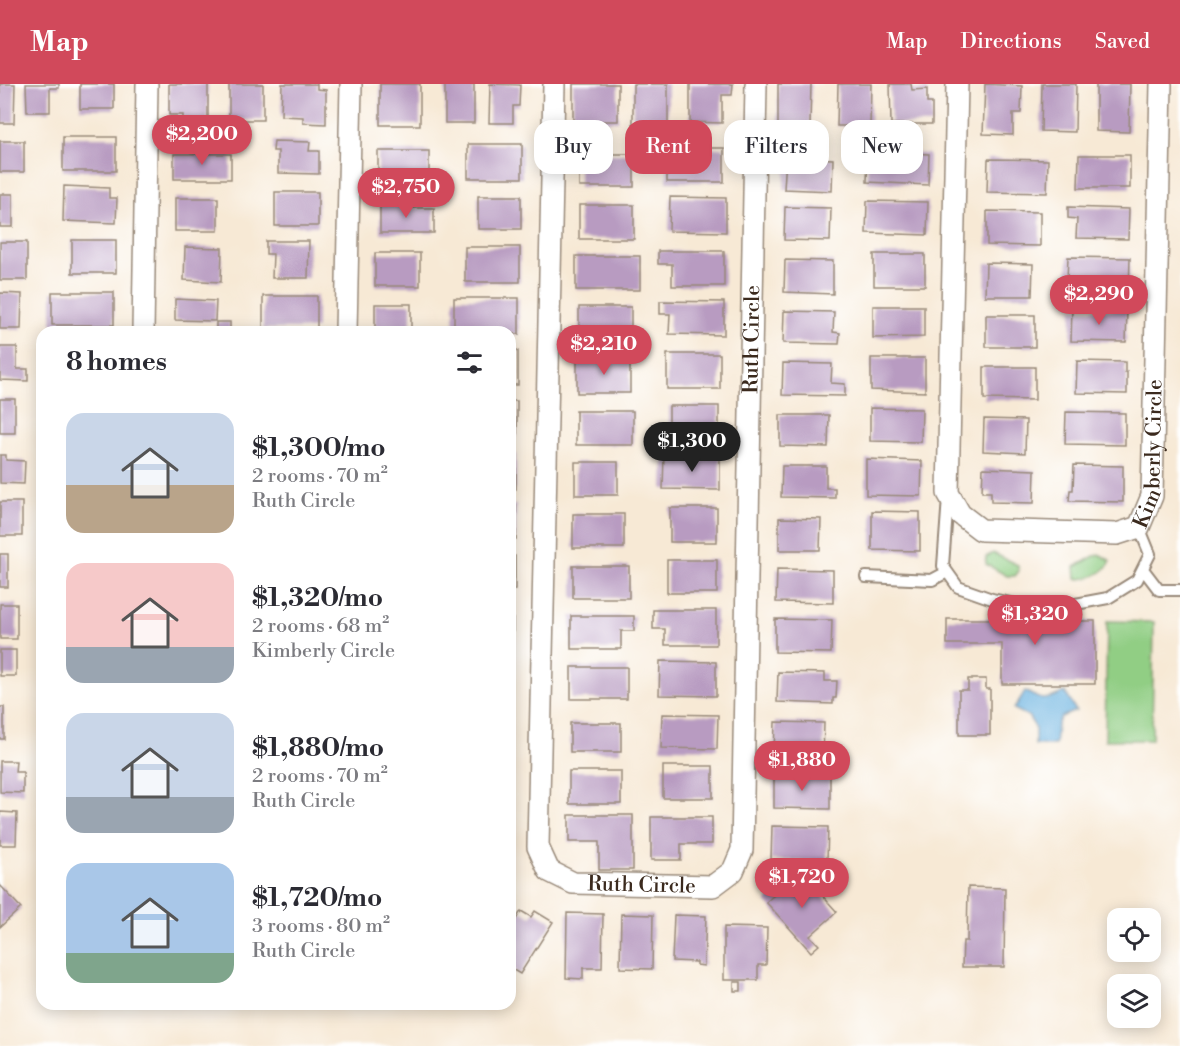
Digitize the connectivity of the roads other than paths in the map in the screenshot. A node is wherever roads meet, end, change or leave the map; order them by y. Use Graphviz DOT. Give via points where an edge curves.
graph roads {
  1 [pos="147,84"];
  2 [pos="351,84"];
  3 [pos="554,84"];
  4 [pos="756,84"];
  5 [pos="957,84"];
  6 [pos="1161,84"];
  7 [pos="143,326"];
  8 [pos="346,326"];
  9 [pos="948,493"];
  10 [pos="1139,527"];
  11 [pos="1143,569"];
  12 [pos="947,572"];
  13 [pos="866,577"];
  14 [pos="1180,590"];
  1 -- 7 [label="street"];
  2 -- 8 [label="street"];
  3 -- 4 [label="street, Ruth Circle" via="538,847 549,871 573,883 713,886 733,871 742,850"];
  5 -- 9 [label="street"];
  6 -- 10 [label="street, Kimberly Circle" via="1152,496"];
  9 -- 10 [label="street, Kimberly Circle" via="960,514 981,530 1117,534"];
  9 -- 12 [label="lane" via="943,566"];
  10 -- 11 [label="lane" via="1150,554"];
  11 -- 12 [label="lane" via="1137,580 1108,598 1043,610 958,587"];
  11 -- 14 [label="lane" via="1159,590"];
  12 -- 13 [label="lane" via="932,580"];
}
